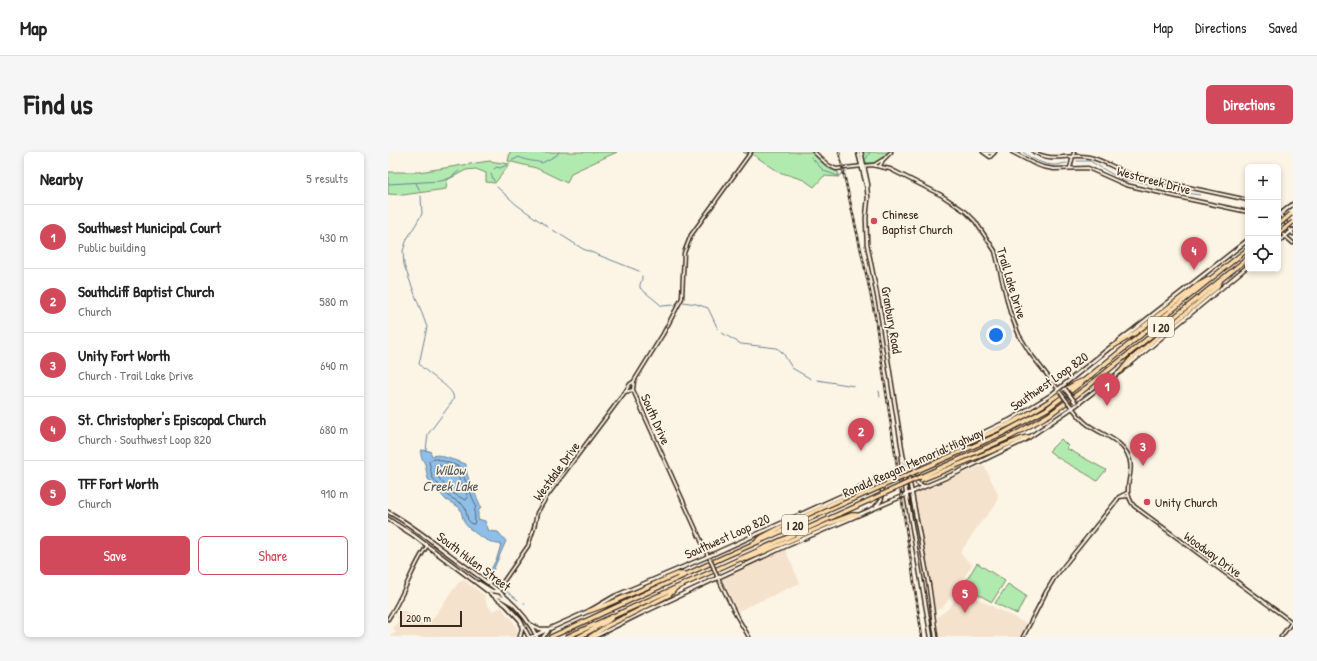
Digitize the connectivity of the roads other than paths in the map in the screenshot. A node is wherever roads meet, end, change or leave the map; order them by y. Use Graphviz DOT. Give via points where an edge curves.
graph roads {
  1 [pos="751,152"];
  2 [pos="814,152"];
  3 [pos="860,152"];
  4 [pos="891,152"];
  5 [pos="995,152"];
  6 [pos="1012,152"];
  7 [pos="1034,152"];
  8 [pos="1074,152"];
  9 [pos="984,153"];
  10 [pos="1073,156"];
  11 [pos="883,160"];
  12 [pos="863,166"];
  13 [pos="872,166"];
  14 [pos="880,166"];
  15 [pos="1070,168"];
  16 [pos="1245,199"];
  17 [pos="1293,204"];
  18 [pos="1245,211"];
  19 [pos="1281,213"];
  20 [pos="1292,213"];
  21 [pos="1281,217"];
  22 [pos="1281,222"];
  23 [pos="1293,222"];
  24 [pos="1281,232"];
  25 [pos="1292,232"];
  26 [pos="1281,233"];
  27 [pos="1285,237"];
  28 [pos="1281,240"];
  29 [pos="1245,242"];
  30 [pos="1293,243"];
  31 [pos="1245,251"];
  32 [pos="1245,260"];
  33 [pos="1245,269"];
  34 [pos="1212,278"];
  35 [pos="1221,279"];
  36 [pos="1112,346"];
  37 [pos="1121,371"];
  38 [pos="1086,379"];
  39 [pos="1070,380"];
  40 [pos="634,381"];
  41 [pos="633,390"];
  42 [pos="1059,390"];
  43 [pos="625,392"];
  44 [pos="1080,403"];
  45 [pos="1072,407"];
  46 [pos="1028,437"];
  47 [pos="965,442"];
  48 [pos="903,456"];
  49 [pos="924,461"];
  50 [pos="907,468"];
  51 [pos="902,470"];
  52 [pos="920,479"];
  53 [pos="872,484"];
  54 [pos="867,486"];
  55 [pos="924,486"];
  56 [pos="911,492"];
  57 [pos="906,494"];
  58 [pos="1128,495"];
  59 [pos="874,508"];
  60 [pos="388,512"];
  61 [pos="857,515"];
  62 [pos="388,518"];
  63 [pos="752,545"];
  64 [pos="427,546"];
  65 [pos="709,558"];
  66 [pos="738,559"];
  67 [pos="688,574"];
  68 [pos="718,577"];
  69 [pos="501,586"];
  70 [pos="678,587"];
  71 [pos="496,593"];
  72 [pos="589,611"];
  73 [pos="616,615"];
  74 [pos="388,619"];
  75 [pos="520,620"];
  76 [pos="1293,622"];
  77 [pos="530,623"];
  78 [pos="550,629"];
  79 [pos="536,636"];
  80 [pos="520,637"];
  81 [pos="530,637"];
  82 [pos="543,637"];
  83 [pos="551,637"];
  84 [pos="567,637"];
  85 [pos="579,637"];
  86 [pos="590,637"];
  87 [pos="594,637"];
  88 [pos="749,637"];
  89 [pos="931,637"];
  90 [pos="936,637"];
  91 [pos="1023,637"];
  92 [pos="1281,637"];
  1 -- 40 [label="street, South Drive" via="687,242 684,253 682,298"];
  2 -- 12 [label="street, Trail Lake Drive" via="834,168"];
  3 -- 12 [label="main road, Granbury Road"];
  4 -- 11 [label="street"];
  5 -- 9 [label="street"];
  5 -- 9 [label="street" via="990,158"];
  6 -- 15 [label="street, Westcreek Drive" via="1040,166 1054,169"];
  7 -- 10 [label="street, Westcreek Drive" via="1051,158"];
  8 -- 10 [label="street"];
  10 -- 15 [label="street"];
  10 -- 16 [label="street, Westcreek Drive" via="1095,158 1132,175"];
  11 -- 13 [label="street"];
  11 -- 14 [label="street"];
  12 -- 13 [label="street, Trail Lake Drive"];
  12 -- 48 [label="main road, Granbury Road" via="867,188 867,244"];
  13 -- 14 [label="street, Trail Lake Drive"];
  14 -- 42 [label="street, Trail Lake Drive" via="941,195 975,221 995,251 1010,312 1019,335"];
  15 -- 18 [label="street, Westcreek Drive" via="1091,168 1126,185"];
  17 -- 19 [label="main road"];
  20 -- 22 [label="highway, bridge"];
  21 -- 25 [label="street"];
  23 -- 24 [label="highway, bridge"];
  25 -- 27 [label="main road"];
  26 -- 27 [label="street"];
  27 -- 28 [label="main road"];
  27 -- 30 [label="street"];
  29 -- 36 [label="main road, Southwest Loop 820"];
  31 -- 34 [label="highway, Ronald Reagan Memorial Highway / I 20"];
  32 -- 35 [label="highway, Ronald Reagan Memorial Highway / I 20"];
  33 -- 37 [label="main road"];
  34 -- 36 [label="highway" via="1204,280 1135,333"];
  34 -- 38 [label="highway, Ronald Reagan Memorial Highway / I 20"];
  35 -- 37 [label="highway" via="1216,288 1137,354"];
  35 -- 52 [label="highway, Ronald Reagan Memorial Highway / I 20" via="1049,415 1021,432"];
  36 -- 39 [label="main road, Southwest Loop 820"];
  37 -- 44 [label="main road"];
  38 -- 47 [label="highway" via="1010,424"];
  38 -- 63 [label="highway, Ronald Reagan Memorial Highway / I 20, bridge" via="1026,421 992,438"];
  39 -- 42 [label="main road, Southwest Loop 820"];
  39 -- 44 [label="main road, bridge" via="1065,389 1075,402"];
  40 -- 41 [label="street, South Drive"];
  40 -- 43 [label="street, Westdale Drive"];
  41 -- 43 [label="street"];
  41 -- 65 [label="street, South Drive"];
  42 -- 45 [label="street, Trail Lake Drive, bridge"];
  42 -- 47 [label="main road, Southwest Loop 820" via="1017,416"];
  43 -- 69 [label="street, Westdale Drive" via="547,496 538,513 528,546"];
  44 -- 45 [label="main road"];
  45 -- 46 [label="main road"];
  45 -- 58 [label="street, Trail Lake Drive" via="1085,423 1118,442 1126,451 1131,467"];
  46 -- 52 [label="highway"];
  46 -- 55 [label="main road" via="1014,446"];
  47 -- 49 [label="main road, Southwest Loop 820"];
  48 -- 50 [label="main road, Granbury Road"];
  48 -- 51 [label="main road, Granbury Road"];
  49 -- 50 [label="main road, Southwest Loop 820"];
  49 -- 55 [label="main road" via="916,466 913,472 916,482"];
  50 -- 51 [label="main road, Southwest Loop 820"];
  50 -- 56 [label="main road, Granbury Road"];
  51 -- 53 [label="main road, Southwest Loop 820"];
  51 -- 57 [label="main road, Granbury Road"];
  52 -- 66 [label="highway, Ronald Reagan Memorial Highway / I 20, bridge"];
  53 -- 54 [label="main road, Southwest Loop 820"];
  53 -- 59 [label="main road" via="879,486 883,495"];
  54 -- 63 [label="highway" via="762,537"];
  54 -- 65 [label="main road, Southwest Loop 820" via="795,516"];
  55 -- 56 [label="main road"];
  56 -- 57 [label="main road"];
  56 -- 90 [label="main road, Granbury Road"];
  57 -- 59 [label="main road"];
  57 -- 89 [label="main road, Granbury Road"];
  58 -- 76 [label="street, Woodway Drive" via="1138,509"];
  58 -- 91 [label="street" via="1119,496 1052,582"];
  59 -- 61 [label="main road"];
  60 -- 71 [label="main road, South Hulen Street" via="411,526"];
  61 -- 66 [label="highway" via="828,524 747,560"];
  61 -- 68 [label="main road"];
  62 -- 64 [label="main road, South Hulen Street"];
  63 -- 67 [label="highway, Ronald Reagan Memorial Highway / I 20"];
  64 -- 71 [label="main road, South Hulen Street" via="476,583"];
  64 -- 74 [label="street"];
  65 -- 68 [label="street, South Drive, bridge"];
  65 -- 72 [label="main road, Southwest Loop 820" via="628,590"];
  66 -- 70 [label="highway, Ronald Reagan Memorial Highway / I 20"];
  67 -- 72 [label="highway" via="677,574"];
  67 -- 83 [label="highway, Ronald Reagan Memorial Highway / I 20"];
  68 -- 87 [label="main road"];
  68 -- 88 [label="street, South Drive"];
  69 -- 71 [label="street, Westdale Drive"];
  69 -- 71 [label="street"];
  70 -- 73 [label="highway, Ronald Reagan Memorial Highway / I 20"];
  70 -- 86 [label="highway" via="669,595"];
  71 -- 75 [label="main road, South Hulen Street"];
  71 -- 77 [label="main road, South Hulen Street" via="515,605"];
  72 -- 78 [label="main road, Southwest Loop 820"];
  73 -- 84 [label="highway, Ronald Reagan Memorial Highway / I 20"];
  73 -- 85 [label="highway"];
  75 -- 80 [label="main road"];
  75 -- 81 [label="main road, South Hulen Street"];
  76 -- 92 [label="street"];
  77 -- 78 [label="main road" via="540,629"];
  77 -- 79 [label="main road, South Hulen Street"];
  78 -- 79 [label="main road, Southwest Loop 820"];
  78 -- 82 [label="main road"];
  79 -- 81 [label="main road, Southwest Loop 820"];
}
